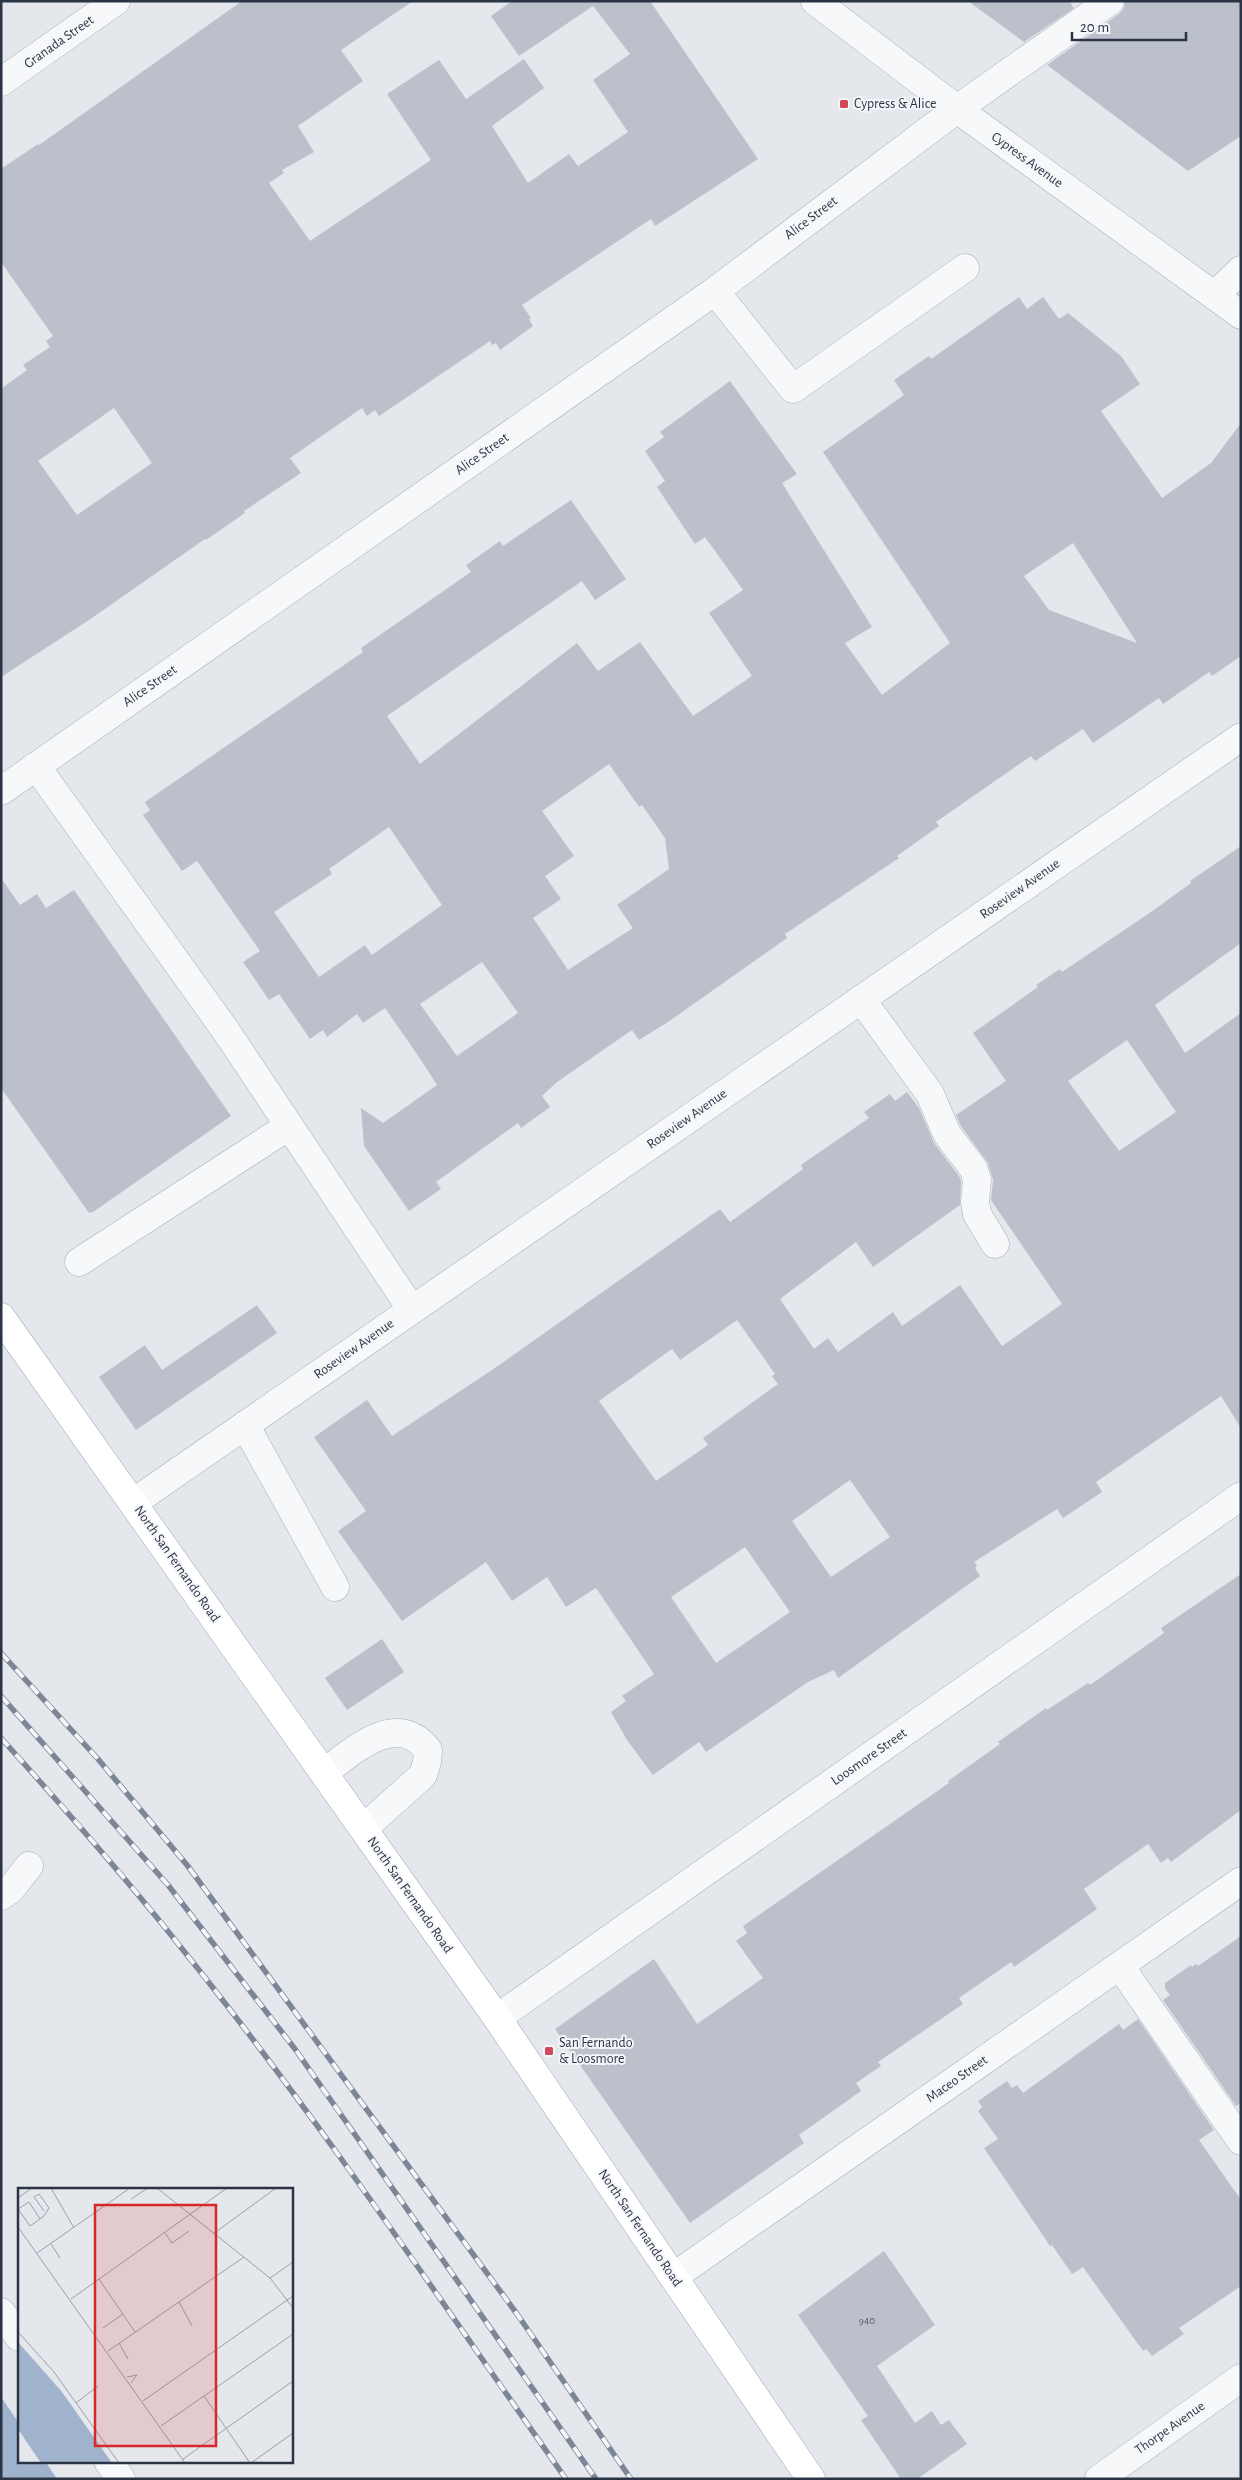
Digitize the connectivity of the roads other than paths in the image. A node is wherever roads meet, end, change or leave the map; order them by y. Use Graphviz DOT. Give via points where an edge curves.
graph roads {
  1 [pos="116,1"];
  2 [pos="815,1"];
  3 [pos="1110,1"];
  4 [pos="1,82"];
  5 [pos="957,109"];
  6 [pos="965,268"];
  7 [pos="1241,270"];
  8 [pos="714,291"];
  9 [pos="1215,295"];
  10 [pos="1241,315"];
  11 [pos="1241,737"];
  12 [pos="36,766"];
  13 [pos="1,791"];
  14 [pos="861,999"];
  15 [pos="289,1126"];
  16 [pos="995,1244"];
  17 [pos="79,1262"];
  18 [pos="412,1310"];
  19 [pos="1,1317"];
  20 [pos="245,1424"];
  21 [pos="1241,1496"];
  22 [pos="134,1502"];
  23 [pos="335,1587"];
  24 [pos="324,1773"];
  25 [pos="364,1828"];
  26 [pos="29,1866"];
  27 [pos="1241,1881"];
  28 [pos="1,1896"];
  29 [pos="1120,1966"];
  30 [pos="497,2018"];
  31 [pos="1241,2141"];
  32 [pos="673,2277"];
  33 [pos="1,2312"];
  34 [pos="18,2336"];
  35 [pos="1241,2378"];
  36 [pos="109,2462"];
  37 [pos="121,2479"];
  38 [pos="810,2479"];
  39 [pos="1098,2479"];
  1 -- 4 [label="street, Granada Street"];
  2 -- 5 [label="street, Cypress Avenue"];
  3 -- 5 [label="street, Alice Street"];
  5 -- 8 [label="street, Alice Street"];
  5 -- 9 [label="street, Cypress Avenue"];
  6 -- 8 [label="street" via="793,388"];
  7 -- 9 [label="street"];
  8 -- 12 [label="street, Alice Street"];
  9 -- 10 [label="street, Cypress Avenue"];
  11 -- 14 [label="street, Roseview Avenue"];
  12 -- 13 [label="street, Alice Street"];
  12 -- 15 [label="street" via="226,1031"];
  14 -- 16 [label="street" via="930,1094 948,1134 973,1168 977,1179 977,1214"];
  14 -- 18 [label="street, Roseview Avenue"];
  15 -- 17 [label="street"];
  15 -- 18 [label="street"];
  18 -- 20 [label="street, Roseview Avenue"];
  19 -- 22 [label="main road, North San Fernando Road"];
  20 -- 22 [label="street, Roseview Avenue"];
  20 -- 23 [label="street"];
  21 -- 30 [label="street, Loosmore Street"];
  22 -- 24 [label="main road, North San Fernando Road"];
  24 -- 25 [label="main road, North San Fernando Road"];
  24 -- 25 [label="street" via="374,1737 402,1735 415,1738 428,1750 423,1775"];
  25 -- 30 [label="main road, North San Fernando Road"];
  26 -- 28 [label="street"];
  27 -- 29 [label="street, Maceo Street"];
  29 -- 31 [label="street"];
  29 -- 32 [label="street, Maceo Street"];
  30 -- 32 [label="main road, North San Fernando Road"];
  32 -- 38 [label="main road, North San Fernando Road"];
  33 -- 34 [label="street"];
  35 -- 39 [label="street, Thorpe Avenue"];
  36 -- 37 [label="street"];
}
